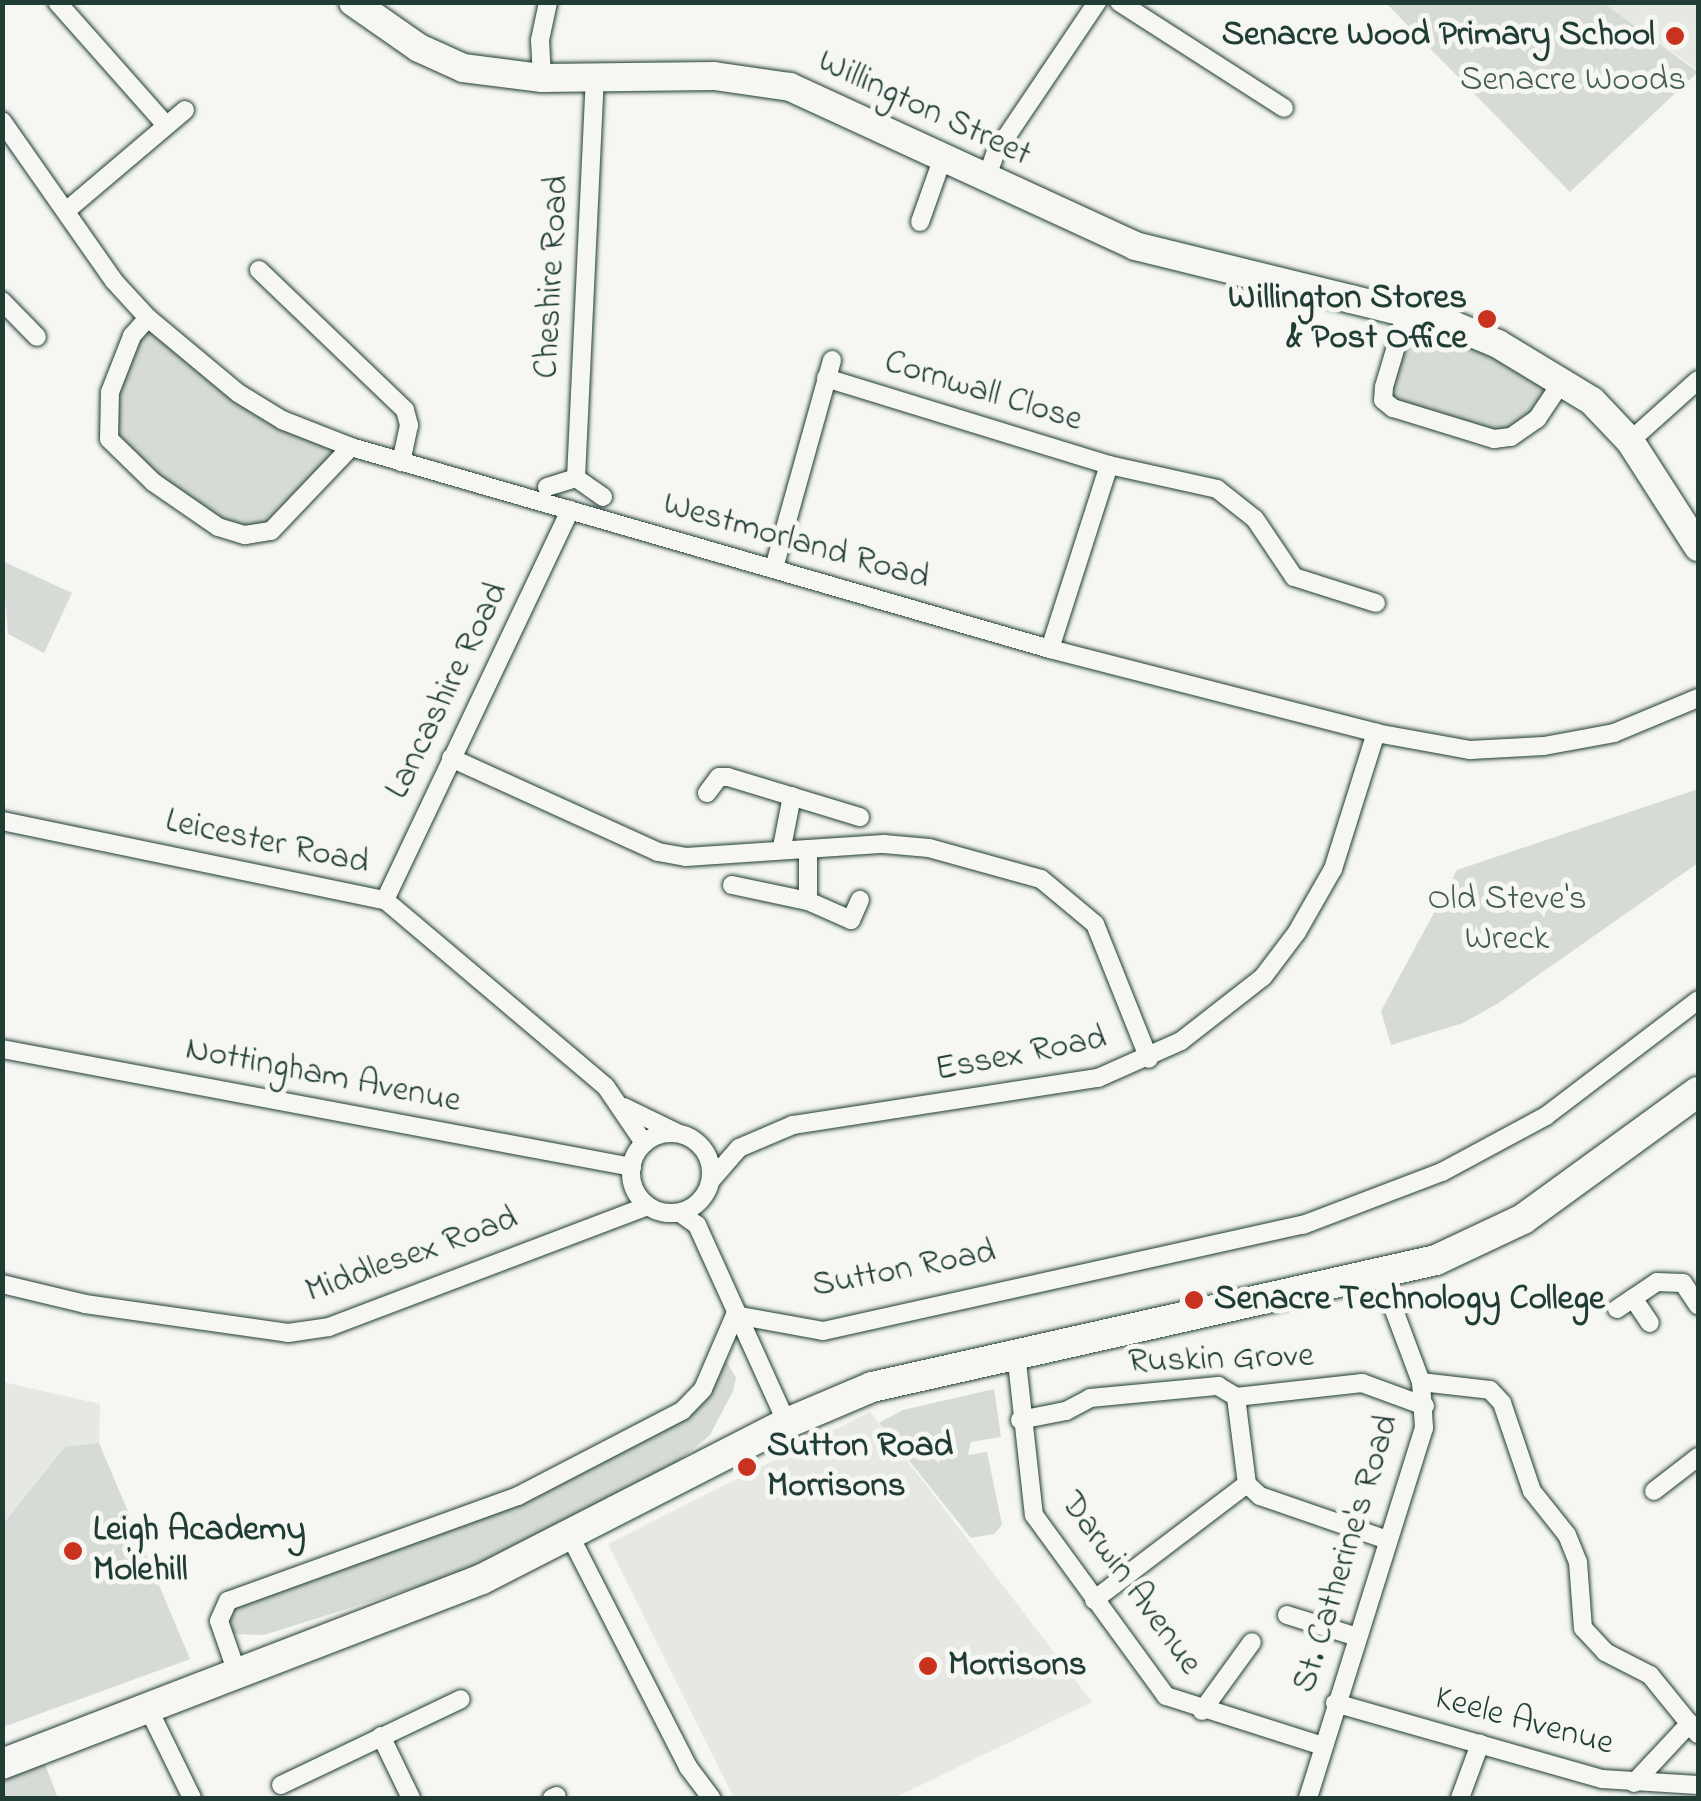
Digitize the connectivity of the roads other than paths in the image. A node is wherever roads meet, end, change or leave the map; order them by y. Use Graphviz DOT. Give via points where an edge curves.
graph roads {
  1 [pos="57,2"];
  2 [pos="353,2"];
  3 [pos="548,2"];
  4 [pos="1096,2"];
  5 [pos="1119,2"];
  6 [pos="542,78"];
  7 [pos="594,79"];
  8 [pos="1284,108"];
  9 [pos="185,110"];
  10 [pos="164,123"];
  11 [pos="3,124"];
  12 [pos="943,157"];
  13 [pos="986,179"];
  14 [pos="66,211"];
  15 [pos="920,222"];
  16 [pos="258,270"];
  17 [pos="2,301"];
  18 [pos="1406,313"];
  19 [pos="148,318"];
  20 [pos="37,337"];
  21 [pos="832,360"];
  22 [pos="826,378"];
  23 [pos="1563,380"];
  24 [pos="1698,380"];
  25 [pos="1630,442"];
  26 [pos="351,447"];
  27 [pos="401,462"];
  28 [pos="1109,464"];
  29 [pos="576,478"];
  30 [pos="547,487"];
  31 [pos="603,497"];
  32 [pos="570,510"];
  33 [pos="1695,538"];
  34 [pos="774,568"];
  35 [pos="1362,578"];
  36 [pos="1356,598"];
  37 [pos="1376,603"];
  38 [pos="1050,649"];
  39 [pos="1698,698"];
  40 [pos="1376,734"];
  41 [pos="451,758"];
  42 [pos="707,793"];
  43 [pos="792,796"];
  44 [pos="852,818"];
  45 [pos="2,821"];
  46 [pos="782,847"];
  47 [pos="808,849"];
  48 [pos="740,885"];
  49 [pos="385,900"];
  50 [pos="860,900"];
  51 [pos="808,902"];
  52 [pos="1698,1000"];
  53 [pos="2,1049"];
  54 [pos="1149,1058"];
  55 [pos="1695,1103"];
  56 [pos="624,1107"];
  57 [pos="679,1134"];
  58 [pos="644,1144"];
  59 [pos="700,1145"];
  60 [pos="738,1148"];
  61 [pos="632,1166"];
  62 [pos="709,1187"];
  63 [pos="634,1190"];
  64 [pos="648,1206"];
  65 [pos="680,1213"];
  66 [pos="605,1220"];
  67 [pos="697,1225"];
  68 [pos="1380,1273"];
  69 [pos="2,1284"];
  70 [pos="1698,1305"];
  71 [pos="735,1315"];
  72 [pos="1650,1323"];
  73 [pos="1016,1353"];
  74 [pos="1421,1382"];
  75 [pos="1236,1398"];
  76 [pos="1425,1406"];
  77 [pos="1020,1420"];
  78 [pos="787,1423"];
  79 [pos="1698,1457"];
  80 [pos="1246,1484"];
  81 [pos="1654,1491"];
  82 [pos="571,1538"];
  83 [pos="1384,1539"];
  84 [pos="1094,1600"];
  85 [pos="1287,1615"];
  86 [pos="1354,1636"];
  87 [pos="1252,1642"];
  88 [pos="236,1670"];
  89 [pos="461,1699"];
  90 [pos="1335,1703"];
  91 [pos="148,1708"];
  92 [pos="1202,1711"];
  93 [pos="1694,1729"];
  94 [pos="382,1736"];
  95 [pos="1480,1744"];
  96 [pos="1323,1746"];
  97 [pos="2,1764"];
  98 [pos="1634,1783"];
  99 [pos="282,1785"];
  100 [pos="1698,1785"];
  101 [pos="192,1798"];
  102 [pos="411,1798"];
  103 [pos="711,1798"];
  104 [pos="1308,1798"];
  105 [pos="1460,1798"];
  1 -- 10 [label="street"];
  2 -- 6 [label="street, Willington Street" via="419,48 464,68"];
  3 -- 6 [label="street"];
  4 -- 13 [label="street" via="996,152"];
  5 -- 8 [label="street"];
  6 -- 7 [label="street, Willington Street"];
  7 -- 12 [label="street, Willington Street" via="714,76 790,87"];
  7 -- 29 [label="street, Cheshire Road"];
  9 -- 10 [label="street"];
  10 -- 14 [label="street"];
  11 -- 14 [label="street, Westmorland Road"];
  12 -- 13 [label="street, Willington Street"];
  12 -- 15 [label="street"];
  13 -- 18 [label="street, Willington Street" via="1135,246"];
  14 -- 19 [label="street, Westmorland Road"];
  16 -- 27 [label="street" via="265,290 406,410"];
  17 -- 20 [label="street"];
  18 -- 23 [label="street, Willington Street" via="1472,333"];
  18 -- 23 [label="street" via="1384,387 1383,400 1393,408 1494,440 1537,420"];
  19 -- 26 [label="street, Westmorland Road" via="238,393 282,420"];
  19 -- 26 [label="street" via="132,336 110,392 110,439 152,482 218,526 244,535 271,532"];
  21 -- 22 [label="street, Cornwall Close"];
  22 -- 28 [label="street, Cornwall Close"];
  22 -- 34 [label="street, Cornwall Close"];
  23 -- 25 [label="street, Willington Street"];
  24 -- 25 [label="street"];
  25 -- 33 [label="street, Willington Street"];
  26 -- 27 [label="street, Westmorland Road"];
  27 -- 32 [label="street, Westmorland Road"];
  28 -- 36 [label="street" via="1217,489 1256,520 1294,577"];
  28 -- 38 [label="street, Cornwall Close"];
  29 -- 30 [label="street"];
  29 -- 31 [label="street"];
  32 -- 34 [label="street, Westmorland Road"];
  32 -- 41 [label="street, Lancashire Road"];
  34 -- 38 [label="street, Westmorland Road"];
  35 -- 36 [label="street"];
  36 -- 37 [label="street"];
  38 -- 40 [label="street, Westmorland Road"];
  39 -- 40 [label="street, Westmorland Road" via="1614,732 1544,746 1470,750"];
  40 -- 54 [label="street, Essex Road" via="1332,869 1297,932 1263,977 1219,1015"];
  41 -- 46 [label="street" via="658,852 686,857"];
  41 -- 49 [label="street, Lancashire Road"];
  42 -- 43 [label="street" via="719,777 728,777"];
  43 -- 44 [label="street"];
  43 -- 46 [label="street"];
  45 -- 49 [label="street, Leicester Road"];
  46 -- 47 [label="street"];
  47 -- 51 [label="street"];
  47 -- 54 [label="street" via="928,848 1062,891 1096,924"];
  48 -- 51 [label="street"];
  49 -- 56 [label="street, Leicester Road"];
  50 -- 51 [label="street" via="851,920"];
  52 -- 71 [label="street, Sutton Road" via="1546,1116 1442,1172 1304,1225 823,1331"];
  53 -- 61 [label="street, Nottingham Avenue"];
  54 -- 60 [label="street, Essex Road" via="1098,1078 1009,1095 828,1117"];
  55 -- 68 [label="main road" via="1523,1219 1436,1260"];
  56 -- 57 [label="street, Leicester Road"];
  56 -- 58 [label="street, Leicester Road"];
  57 -- 58 [label="street"];
  57 -- 59 [label="street"];
  58 -- 61 [label="street"];
  59 -- 60 [label="street, Essex Road"];
  59 -- 62 [label="street"];
  60 -- 62 [label="street"];
  61 -- 63 [label="street"];
  62 -- 65 [label="street"];
  62 -- 67 [label="street"];
  63 -- 64 [label="street"];
  63 -- 66 [label="street, Middlesex Road"];
  64 -- 65 [label="street"];
  64 -- 66 [label="street, Middlesex Road"];
  65 -- 67 [label="street"];
  66 -- 69 [label="street, Middlesex Road" via="329,1327 288,1333 85,1304"];
  67 -- 71 [label="street"];
  68 -- 73 [label="main road"];
  68 -- 74 [label="street, St. Catherine's Road"];
  70 -- 72 [label="street" via="1683,1283 1657,1282 1625,1304"];
  71 -- 78 [label="street"];
  71 -- 88 [label="street" via="703,1389 682,1410 518,1496 228,1601 219,1621"];
  73 -- 77 [label="street, Darwin Avenue"];
  73 -- 78 [label="main road" via="872,1387"];
  74 -- 76 [label="street, St. Catherine's Road"];
  74 -- 93 [label="street" via="1490,1390 1502,1403 1532,1491 1568,1535 1578,1562 1577,1612 1584,1628 1606,1652 1650,1674"];
  75 -- 76 [label="street, Ruskin Grove" via="1352,1383"];
  75 -- 77 [label="street, Ruskin Grove" via="1218,1386 1099,1396"];
  75 -- 80 [label="street"];
  76 -- 83 [label="street, St. Catherine's Road" via="1424,1428"];
  77 -- 84 [label="street, Darwin Avenue" via="1034,1515"];
  78 -- 82 [label="main road"];
  79 -- 81 [label="street"];
  80 -- 83 [label="street" via="1260,1496"];
  80 -- 84 [label="street"];
  82 -- 88 [label="main road" via="482,1580"];
  82 -- 103 [label="street" via="688,1767"];
  83 -- 86 [label="street, St. Catherine's Road"];
  84 -- 92 [label="street, Darwin Avenue" via="1166,1696"];
  85 -- 86 [label="street"];
  86 -- 90 [label="street, St. Catherine's Road"];
  87 -- 92 [label="street"];
  88 -- 91 [label="main road"];
  89 -- 94 [label="street"];
  90 -- 95 [label="street, Keele Avenue"];
  90 -- 96 [label="street, St. Catherine's Road"];
  91 -- 97 [label="main road"];
  91 -- 101 [label="street"];
  92 -- 96 [label="street, Darwin Avenue"];
  93 -- 98 [label="street"];
  94 -- 99 [label="street"];
  94 -- 102 [label="street"];
  95 -- 98 [label="street, Keele Avenue"];
  95 -- 105 [label="street"];
  96 -- 104 [label="street, St. Catherine's Road"];
  98 -- 100 [label="street, Keele Avenue"];
}
